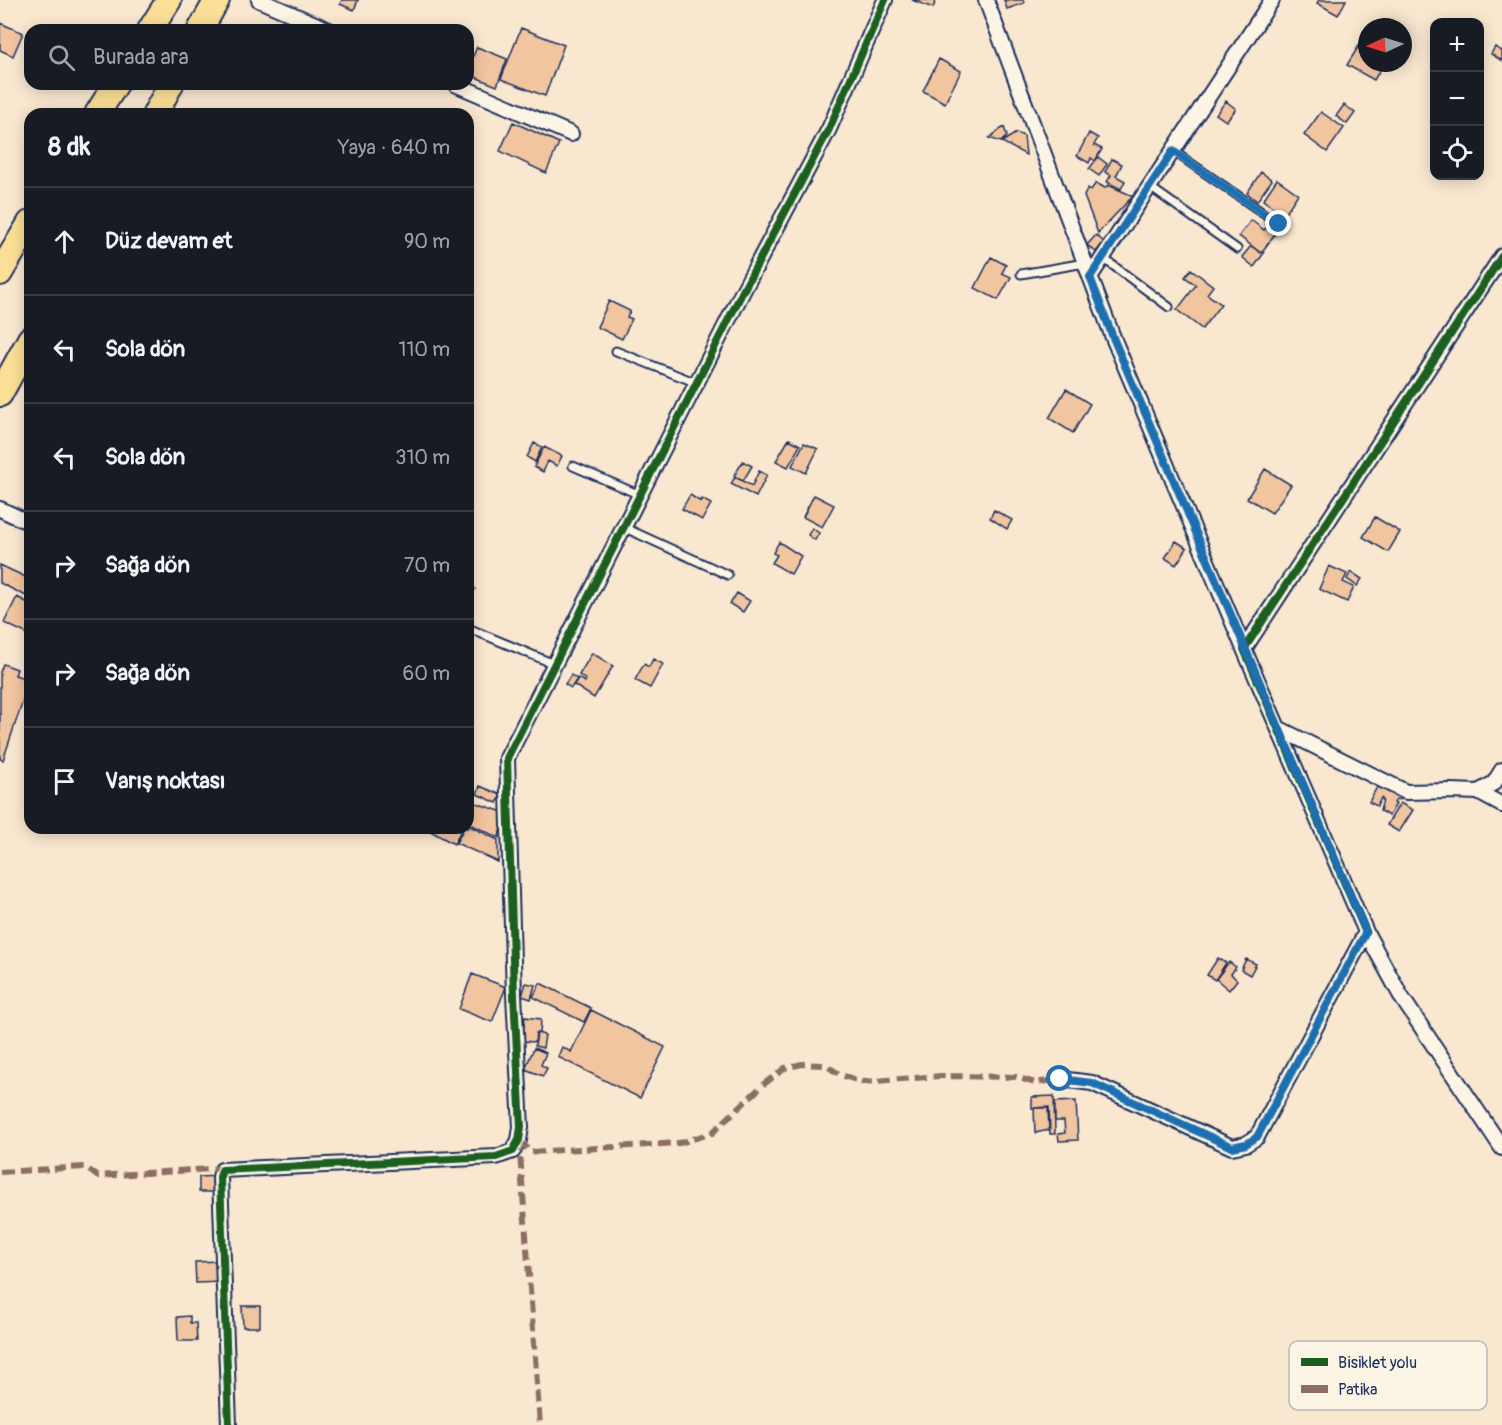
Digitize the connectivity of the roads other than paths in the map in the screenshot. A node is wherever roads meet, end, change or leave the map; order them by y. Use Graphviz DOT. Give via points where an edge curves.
graph roads {
  1 [pos="169,0"];
  2 [pos="217,0"];
  3 [pos="260,0"];
  4 [pos="885,0"];
  5 [pos="986,0"];
  6 [pos="1272,0"];
  7 [pos="154,24"];
  8 [pos="203,24"];
  9 [pos="315,24"];
  10 [pos="112,90"];
  11 [pos="168,90"];
  12 [pos="469,90"];
  13 [pos="101,108"];
  14 [pos="158,108"];
  15 [pos="571,134"];
  16 [pos="1173,151"];
  17 [pos="1149,187"];
  18 [pos="1279,224"];
  19 [pos="24,233"];
  20 [pos="1237,249"];
  21 [pos="1502,256"];
  22 [pos="1103,258"];
  23 [pos="1085,263"];
  24 [pos="0,273"];
  25 [pos="1021,274"];
  26 [pos="1090,277"];
  27 [pos="1169,307"];
  28 [pos="24,350"];
  29 [pos="616,351"];
  30 [pos="697,383"];
  31 [pos="0,394"];
  32 [pos="573,466"];
  33 [pos="640,495"];
  34 [pos="0,509"];
  35 [pos="24,520"];
  36 [pos="623,527"];
  37 [pos="728,575"];
  38 [pos="474,631"];
  39 [pos="1244,649"];
  40 [pos="554,664"];
  41 [pos="1278,728"];
  42 [pos="1502,770"];
  43 [pos="1478,792"];
  44 [pos="1502,805"];
  45 [pos="1366,932"];
  46 [pos="1060,1079"];
  47 [pos="1502,1148"];
  48 [pos="229,1425"];
  1 -- 7 [label="highway"];
  2 -- 8 [label="highway"];
  3 -- 9 [label="street"];
  4 -- 30 [label="street" via="829,129"];
  5 -- 23 [label="street"];
  6 -- 16 [label="street"];
  10 -- 13 [label="highway"];
  11 -- 14 [label="highway"];
  12 -- 15 [label="street"];
  16 -- 17 [label="street"];
  16 -- 18 [label="lane"];
  17 -- 20 [label="lane"];
  17 -- 22 [label="street"];
  19 -- 24 [label="highway"];
  21 -- 39 [label="street"];
  22 -- 26 [label="street"];
  22 -- 27 [label="lane"];
  23 -- 25 [label="lane"];
  23 -- 26 [label="street"];
  26 -- 39 [label="street"];
  28 -- 31 [label="highway"];
  29 -- 30 [label="lane"];
  30 -- 33 [label="street"];
  32 -- 33 [label="lane"];
  33 -- 36 [label="street"];
  34 -- 35 [label="street"];
  36 -- 37 [label="lane"];
  36 -- 40 [label="street"];
  38 -- 40 [label="lane"];
  39 -- 41 [label="street"];
  40 -- 48 [label="street" via="507,758 519,1140 513,1151 496,1156 222,1170"];
  41 -- 43 [label="street" via="1406,792"];
  41 -- 45 [label="street"];
  42 -- 43 [label="street" via="1494,783"];
  43 -- 44 [label="street"];
  45 -- 46 [label="street" via="1257,1137 1246,1144 1232,1147 1092,1083"];
  45 -- 47 [label="street" via="1402,998"];
}
